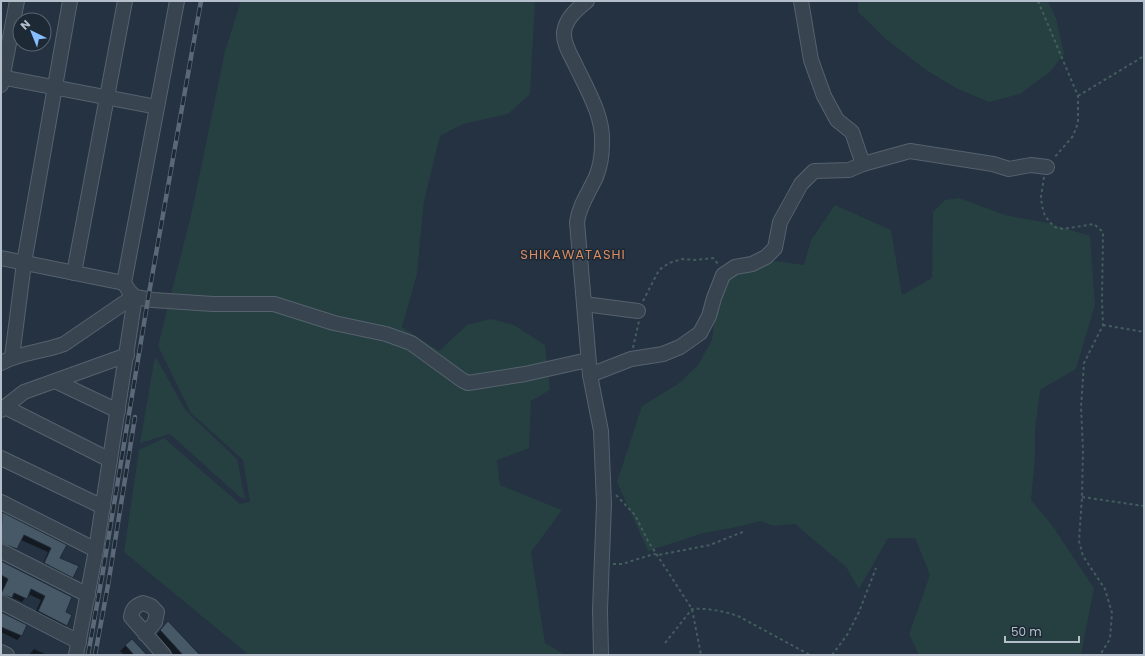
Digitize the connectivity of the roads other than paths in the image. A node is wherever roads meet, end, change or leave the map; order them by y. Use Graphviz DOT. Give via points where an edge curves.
graph roads {
  1 [pos="17,1"];
  2 [pos="70,1"];
  3 [pos="125,1"];
  4 [pos="177,1"];
  5 [pos="587,1"];
  6 [pos="801,1"];
  7 [pos="2,80"];
  8 [pos="54,87"];
  9 [pos="106,97"];
  10 [pos="157,107"];
  11 [pos="863,164"];
  12 [pos="1047,167"];
  13 [pos="1,258"];
  14 [pos="24,263"];
  15 [pos="74,273"];
  16 [pos="124,283"];
  17 [pos="136,297"];
  18 [pos="584,304"];
  19 [pos="638,311"];
  20 [pos="127,355"];
  21 [pos="7,360"];
  22 [pos="588,360"];
  23 [pos="590,375"];
  24 [pos="54,381"];
  25 [pos="3,408"];
  26 [pos="118,410"];
  27 [pos="1,458"];
  28 [pos="110,460"];
  29 [pos="1,502"];
  30 [pos="102,506"];
  31 [pos="96,550"];
  32 [pos="1,551"];
  33 [pos="88,595"];
  34 [pos="1,602"];
  35 [pos="145,634"];
  36 [pos="77,648"];
  37 [pos="1,652"];
  38 [pos="7,655"];
  39 [pos="164,655"];
  40 [pos="601,655"];
  1 -- 7 [label="street"];
  2 -- 8 [label="street"];
  3 -- 9 [label="street"];
  4 -- 10 [label="street"];
  5 -- 18 [label="street" via="573,12 564,33 566,45 594,106 603,142 596,175 578,213"];
  6 -- 11 [label="street" via="811,60 824,96 837,120 852,132"];
  7 -- 8 [label="street"];
  8 -- 9 [label="street"];
  8 -- 14 [label="street"];
  9 -- 10 [label="street"];
  9 -- 15 [label="street"];
  10 -- 16 [label="street"];
  11 -- 12 [label="street" via="910,151 987,162 1009,169 1031,165"];
  11 -- 23 [label="street" via="850,170 814,171 807,177 780,222 775,248 766,257 752,264 735,267 722,276 709,316 700,333 680,348 663,354 630,359"];
  13 -- 14 [label="street"];
  14 -- 15 [label="street"];
  14 -- 21 [label="street"];
  15 -- 16 [label="street"];
  16 -- 17 [label="street"];
  17 -- 20 [label="street"];
  17 -- 21 [label="street" via="64,344"];
  17 -- 22 [label="street" via="213,304 274,304 334,323 398,337 411,343 468,383"];
  18 -- 19 [label="street"];
  18 -- 22 [label="street"];
  20 -- 24 [label="street"];
  20 -- 26 [label="street"];
  22 -- 23 [label="street"];
  23 -- 40 [label="street" via="601,431 604,504"];
  24 -- 25 [label="street" via="24,392"];
  24 -- 26 [label="street"];
  25 -- 28 [label="street"];
  26 -- 28 [label="street"];
  27 -- 30 [label="street"];
  28 -- 30 [label="street"];
  29 -- 31 [label="street"];
  30 -- 31 [label="street"];
  31 -- 33 [label="street"];
  32 -- 33 [label="street"];
  33 -- 36 [label="street"];
  34 -- 36 [label="street"];
  35 -- 39 [label="street"];
  37 -- 38 [label="street"];
}
